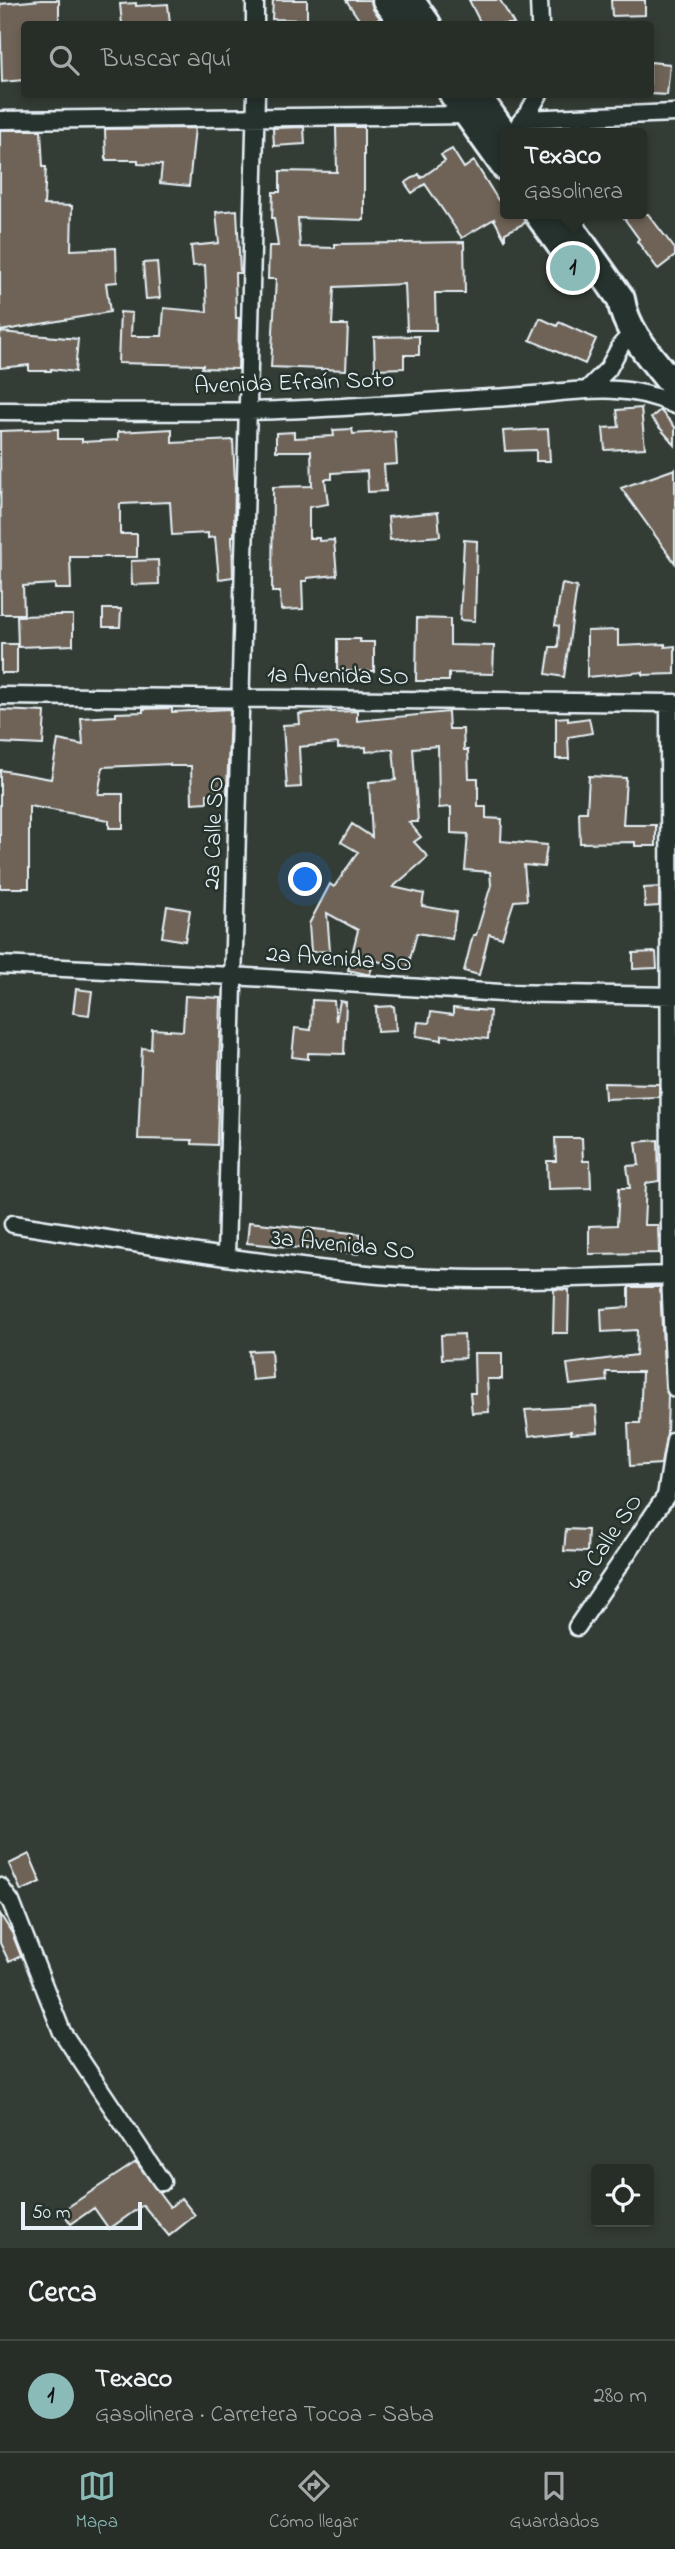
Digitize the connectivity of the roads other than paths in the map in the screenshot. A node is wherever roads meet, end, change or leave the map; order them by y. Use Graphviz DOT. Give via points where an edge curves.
graph roads {
  1 [pos="255,0"];
  2 [pos="386,0"];
  3 [pos="410,0"];
  4 [pos="539,0"];
  5 [pos="256,21"];
  6 [pos="402,21"];
  7 [pos="425,21"];
  8 [pos="540,21"];
  9 [pos="256,98"];
  10 [pos="529,98"];
  11 [pos="675,113"];
  12 [pos="489,115"];
  13 [pos="256,118"];
  14 [pos="0,120"];
  15 [pos="500,151"];
  16 [pos="542,219"];
  17 [pos="565,219"];
  18 [pos="628,323"];
  19 [pos="675,387"];
  20 [pos="589,388"];
  21 [pos="675,405"];
  22 [pos="0,411"];
  23 [pos="249,411"];
  24 [pos="0,696"];
  25 [pos="241,698"];
  26 [pos="672,703"];
  27 [pos="0,965"];
  28 [pos="233,976"];
  29 [pos="672,997"];
  30 [pos="13,1224"];
  31 [pos="226,1256"];
  32 [pos="670,1275"];
  33 [pos="675,1388"];
  34 [pos="675,1440"];
  35 [pos="576,1627"];
  36 [pos="0,1887"];
  37 [pos="162,2182"];
  1 -- 5 [label="street"];
  2 -- 6 [label="main road"];
  3 -- 7 [label="main road"];
  4 -- 8 [label="street"];
  9 -- 13 [label="street, 2a Calle SO"];
  10 -- 12 [label="street"];
  11 -- 12 [label="street"];
  12 -- 13 [label="street"];
  12 -- 15 [label="main road"];
  13 -- 14 [label="street"];
  13 -- 23 [label="street, 2a Calle SO"];
  16 -- 18 [label="main road" via="605,307"];
  17 -- 18 [label="main road" via="621,299"];
  18 -- 19 [label="main road"];
  18 -- 20 [label="street" via="608,369"];
  20 -- 21 [label="street, Avenida Efraín Soto" via="645,394"];
  20 -- 23 [label="street, Avenida Efraín Soto" via="539,396"];
  22 -- 23 [label="street, Avenida Efraín Soto"];
  23 -- 25 [label="street, 2a Calle SO"];
  24 -- 25 [label="street, 1a Avenida SO"];
  25 -- 26 [label="street, 1a Avenida SO"];
  25 -- 28 [label="street, 2a Calle SO"];
  26 -- 29 [label="street"];
  27 -- 28 [label="street, 2a Avenida SO"];
  28 -- 29 [label="street, 2a Avenida SO" via="501,993"];
  28 -- 31 [label="street, 2a Calle SO"];
  29 -- 32 [label="street"];
  30 -- 31 [label="street, 3a Avenida SO"];
  31 -- 32 [label="street, 3a Avenida SO" via="368,1274 498,1279"];
  32 -- 33 [label="street"];
  34 -- 35 [label="street, 4a Calle SO" via="666,1496"];
  36 -- 37 [label="street" via="11,1902 62,2032"];
}
